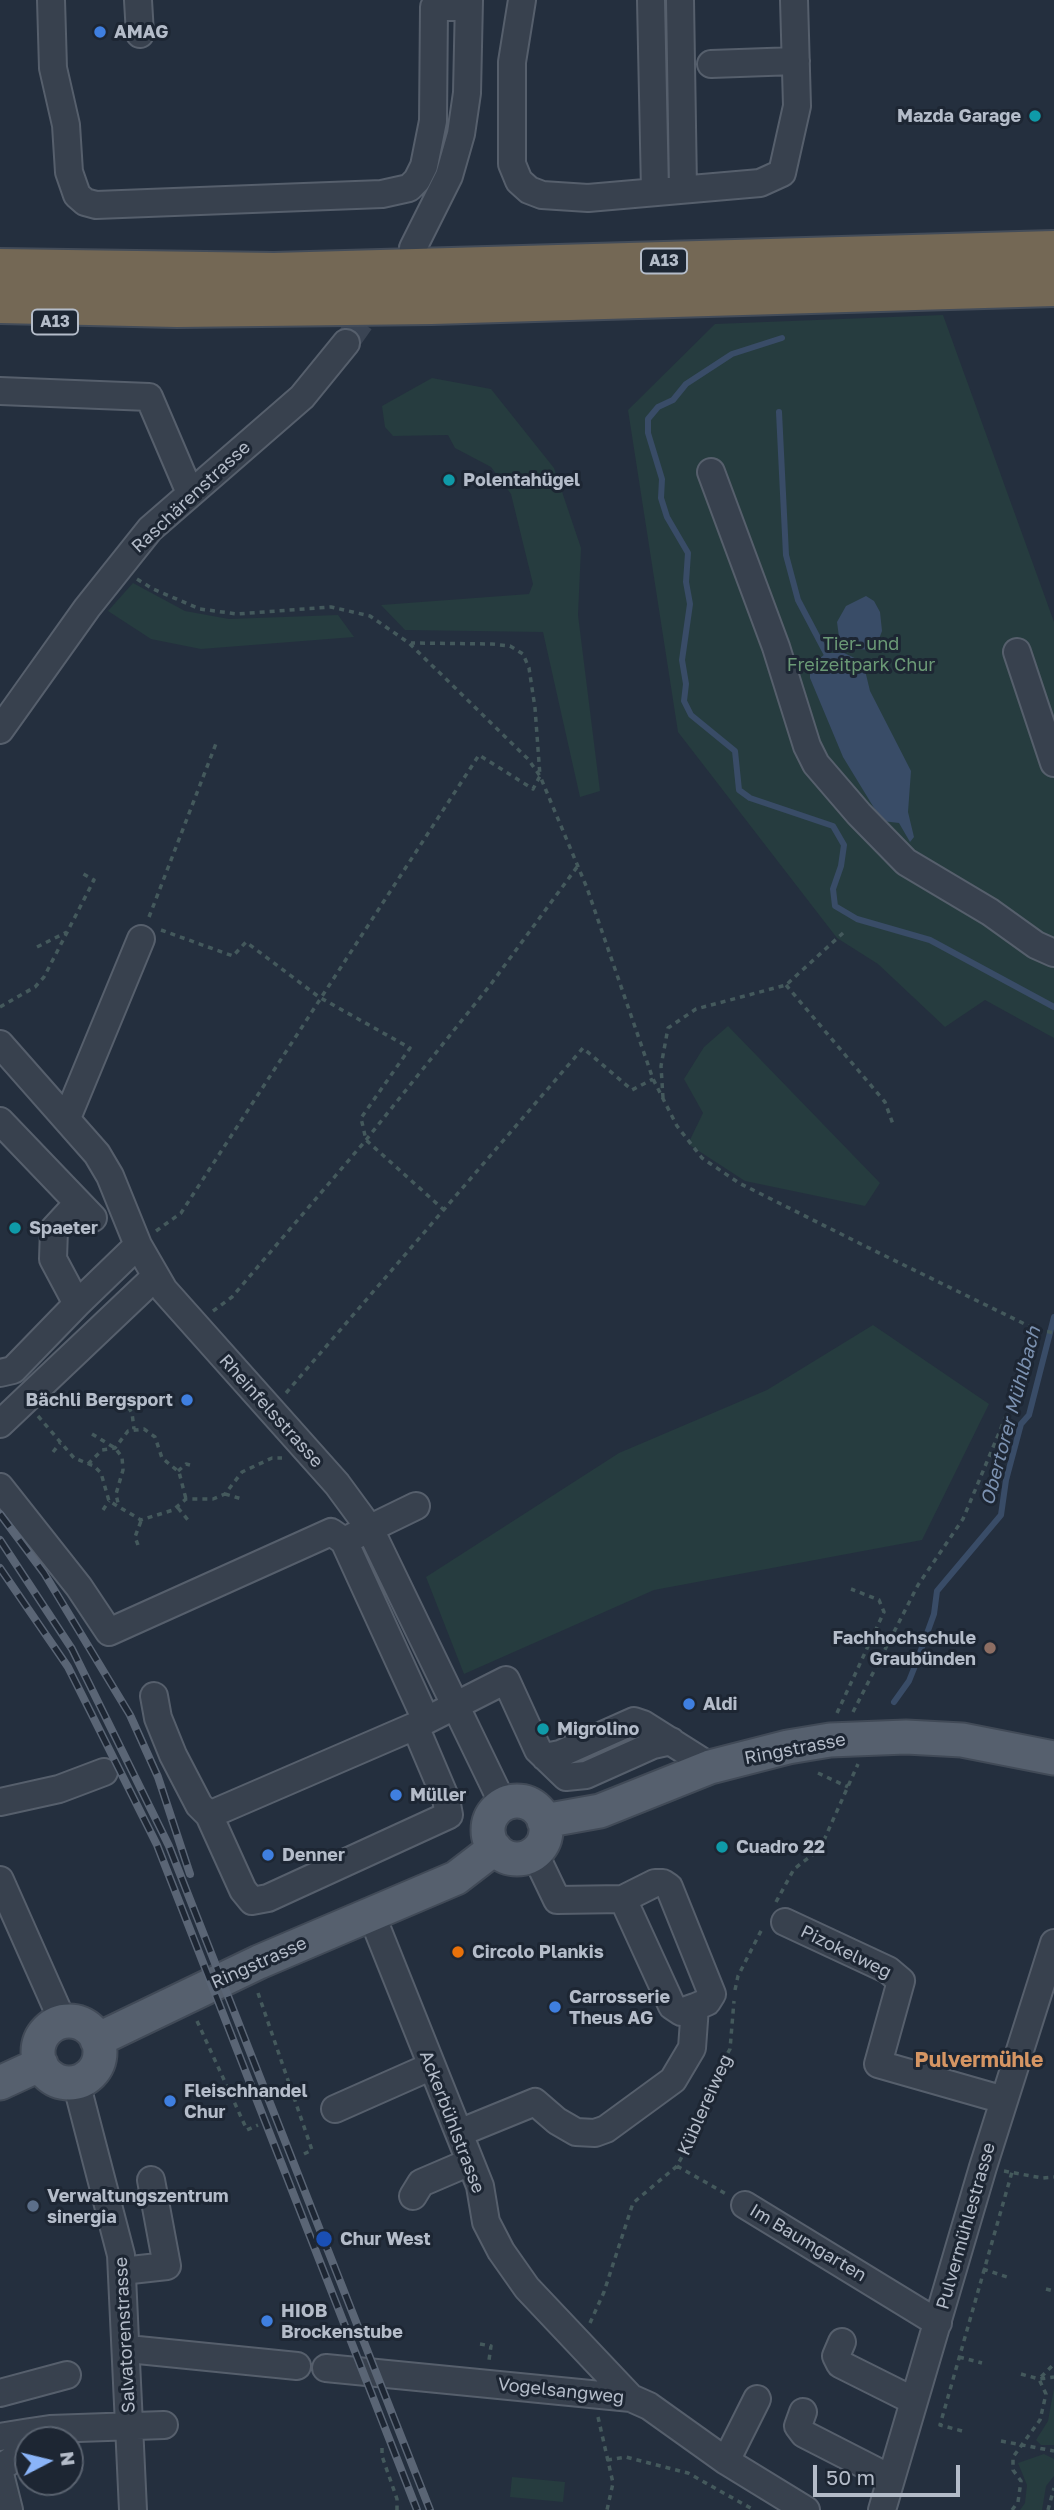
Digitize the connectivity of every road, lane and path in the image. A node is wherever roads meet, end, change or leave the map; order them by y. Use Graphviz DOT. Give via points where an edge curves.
graph roads {
  1 [pos="51,0"];
  2 [pos="138,0"];
  3 [pos="522,0"];
  4 [pos="651,0"];
  5 [pos="680,0"];
  6 [pos="794,0"];
  7 [pos="431,3"];
  8 [pos="469,3"];
  9 [pos="140,34"];
  10 [pos="796,61"];
  11 [pos="711,64"];
  12 [pos="683,187"];
  13 [pos="655,191"];
  14 [pos="413,248"];
  15 [pos="1054,250"];
  16 [pos="0,268"];
  17 [pos="1054,287"];
  18 [pos="0,304"];
  19 [pos="108,307"];
  20 [pos="0,322"];
  21 [pos="346,343"];
  22 [pos="0,391"];
  23 [pos="711,472"];
  24 [pos="190,493"];
  25 [pos="121,562"];
  26 [pos="409,643"];
  27 [pos="1017,652"];
  28 [pos="5,717"];
  29 [pos="217,741"];
  30 [pos="1054,763"];
  31 [pos="540,776"];
  32 [pos="577,867"];
  33 [pos="80,872"];
  34 [pos="69,931"];
  35 [pos="143,932"];
  36 [pos="843,933"];
  37 [pos="37,947"];
  38 [pos="1054,953"];
  39 [pos="786,985"];
  40 [pos="319,997"];
  41 [pos="0,1007"];
  42 [pos="0,1044"];
  43 [pos="653,1079"];
  44 [pos="664,1100"];
  45 [pos="67,1118"];
  46 [pos="0,1121"];
  47 [pos="894,1127"];
  48 [pos="366,1140"];
  49 [pos="444,1210"];
  50 [pos="143,1278"];
  51 [pos="77,1304"];
  52 [pos="194,1326"];
  53 [pos="1036,1329"];
  54 [pos="1054,1333"];
  55 [pos="70,1339"];
  56 [pos="0,1373"];
  57 [pos="123,1399"];
  58 [pos="26,1401"];
  59 [pos="141,1411"];
  60 [pos="271,1411"];
  61 [pos="132,1413"];
  62 [pos="0,1424"];
  63 [pos="134,1429"];
  64 [pos="92,1434"];
  65 [pos="60,1444"];
  66 [pos="115,1448"];
  67 [pos="53,1452"];
  68 [pos="272,1458"];
  69 [pos="88,1464"];
  70 [pos="190,1465"];
  71 [pos="178,1472"];
  72 [pos="0,1487"];
  73 [pos="225,1494"];
  74 [pos="186,1499"];
  75 [pos="242,1499"];
  76 [pos="109,1501"];
  77 [pos="119,1504"];
  78 [pos="416,1506"];
  79 [pos="178,1508"];
  80 [pos="103,1510"];
  81 [pos="141,1520"];
  82 [pos="188,1520"];
  83 [pos="370,1529"];
  84 [pos="344,1541"];
  85 [pos="138,1545"];
  86 [pos="850,1590"];
  87 [pos="154,1696"];
  88 [pos="455,1704"];
  89 [pos="853,1712"];
  90 [pos="837,1713"];
  91 [pos="421,1723"];
  92 [pos="860,1758"];
  93 [pos="1054,1758"];
  94 [pos="711,1767"];
  95 [pos="104,1772"];
  96 [pos="818,1773"];
  97 [pos="848,1787"];
  98 [pos="0,1802"];
  99 [pos="503,1804"];
  100 [pos="209,1815"];
  101 [pos="544,1821"];
  102 [pos="495,1848"];
  103 [pos="534,1853"];
  104 [pos="0,1880"];
  105 [pos="623,1899"];
  106 [pos="372,1916"];
  107 [pos="775,1916"];
  108 [pos="1054,1943"];
  109 [pos="257,1991"];
  110 [pos="1045,1998"];
  111 [pos="695,2007"];
  112 [pos="195,2016"];
  113 [pos="63,2022"];
  114 [pos="97,2040"];
  115 [pos="41,2064"];
  116 [pos="432,2066"];
  117 [pos="76,2082"];
  118 [pos="0,2083"];
  119 [pos="1004,2100"];
  120 [pos="335,2109"];
  121 [pos="258,2125"];
  122 [pos="459,2133"];
  123 [pos="302,2155"];
  124 [pos="677,2166"];
  125 [pos="983,2167"];
  126 [pos="1012,2172"];
  127 [pos="475,2174"];
  128 [pos="1054,2177"];
  129 [pos="151,2180"];
  130 [pos="413,2196"];
  131 [pos="745,2204"];
  132 [pos="983,2269"];
  133 [pos="122,2272"];
  134 [pos="1007,2277"];
  135 [pos="1046,2288"];
  136 [pos="1054,2291"];
  137 [pos="938,2323"];
  138 [pos="842,2342"];
  139 [pos="582,2345"];
  140 [pos="128,2349"];
  141 [pos="959,2357"];
  142 [pos="982,2363"];
  143 [pos="1054,2364"];
  144 [pos="297,2366"];
  145 [pos="326,2368"];
  146 [pos="1021,2374"];
  147 [pos="67,2375"];
  148 [pos="1054,2377"];
  149 [pos="1039,2379"];
  150 [pos="0,2393"];
  151 [pos="593,2396"];
  152 [pos="631,2398"];
  153 [pos="757,2399"];
  154 [pos="914,2402"];
  155 [pos="803,2412"];
  156 [pos="130,2424"];
  157 [pos="163,2425"];
  158 [pos="84,2430"];
  159 [pos="962,2431"];
  160 [pos="1001,2441"];
  161 [pos="1023,2446"];
  162 [pos="382,2448"];
  163 [pos="1054,2451"];
  164 [pos="607,2460"];
  165 [pos="726,2461"];
  166 [pos="0,2474"];
  167 [pos="890,2478"];
  168 [pos="1054,2488"];
  169 [pos="9,2510"];
  170 [pos="132,2510"];
  171 [pos="397,2510"];
  172 [pos="607,2510"];
  173 [pos="754,2510"];
  174 [pos="806,2510"];
  175 [pos="882,2510"];
  176 [pos="1012,2510"];
  177 [pos="1048,2510"];
  1 -- 7 [label="street" via="53,68 66,125 69,172 77,195 96,205 382,194 409,188 424,166 433,121"];
  2 -- 9 [label="street"];
  3 -- 13 [label="street" via="512,62 512,164 519,181 542,195"];
  4 -- 13 [label="street"];
  5 -- 12 [label="street"];
  6 -- 10 [label="street"];
  7 -- 8 [label="street"];
  8 -- 14 [label="street" via="461,134 449,176"];
  10 -- 11 [label="street"];
  10 -- 12 [label="street" via="797,106 782,173 760,183"];
  12 -- 13 [label="street"];
  15 -- 16 [label="highway, A13" via="274,272"];
  17 -- 19 [label="highway, A13" via="432,304"];
  18 -- 19 [label="highway, A13"];
  19 -- 20 [label="highway, A13" via="44,324"];
  21 -- 24 [label="street, Raschärenstrasse" via="302,397"];
  22 -- 24 [label="street" via="149,397"];
  23 -- 38 [label="street" via="816,764 906,862"];
  24 -- 25 [label="street, Raschärenstrasse"];
  25 -- 26 [label="path" via="153,589 200,610 237,614 331,607 370,617"];
  25 -- 28 [label="street, Raschärenstrasse"];
  26 -- 31 [label="path"];
  26 -- 31 [label="path" via="492,644 510,646 523,654 536,708"];
  27 -- 30 [label="street"];
  29 -- 35 [label="path"];
  31 -- 32 [label="path"];
  31 -- 40 [label="path" via="533,789 479,755"];
  32 -- 43 [label="path"];
  32 -- 48 [label="path" via="491,984"];
  33 -- 34 [label="path" via="94,880"];
  34 -- 37 [label="path"];
  34 -- 41 [label="path" via="35,987"];
  35 -- 40 [label="path" via="233,956 246,942"];
  35 -- 45 [label="street"];
  36 -- 39 [label="path"];
  39 -- 44 [label="path" via="695,1009 668,1028 661,1066"];
  39 -- 47 [label="path" via="885,1102"];
  40 -- 48 [label="path" via="410,1048 360,1118"];
  40 -- 50 [label="path"];
  42 -- 45 [label="street, Rheinfelsstrasse"];
  43 -- 44 [label="path"];
  43 -- 49 [label="path" via="632,1090 583,1048"];
  44 -- 53 [label="path" via="702,1158 739,1183"];
  45 -- 50 [label="street, Rheinfelsstrasse" via="110,1177"];
  46 -- 51 [label="street" via="86,1211 54,1228 52,1259"];
  48 -- 49 [label="path"];
  48 -- 52 [label="path" via="232,1297"];
  49 -- 60 [label="path"];
  50 -- 51 [label="street"];
  50 -- 52 [label="street, Rheinfelsstrasse"];
  50 -- 55 [label="street"];
  50 -- 58 [label="street"];
  51 -- 56 [label="street" via="13,1370"];
  52 -- 60 [label="street, Rheinfelsstrasse"];
  53 -- 54 [label="path"];
  53 -- 89 [label="path" via="963,1519 918,1585"];
  57 -- 61 [label="path"];
  58 -- 62 [label="street"];
  58 -- 65 [label="path"];
  59 -- 61 [label="path"];
  60 -- 83 [label="street, Rheinfelsstrasse" via="337,1483"];
  61 -- 63 [label="path"];
  63 -- 66 [label="path"];
  63 -- 71 [label="path" via="144,1429 155,1437 162,1458"];
  64 -- 66 [label="path"];
  65 -- 67 [label="path"];
  65 -- 69 [label="path"];
  66 -- 69 [label="path" via="102,1450"];
  66 -- 77 [label="path" via="124,1464 117,1488"];
  68 -- 73 [label="path" via="242,1472"];
  69 -- 76 [label="path" via="106,1480"];
  70 -- 71 [label="path"];
  71 -- 74 [label="path"];
  72 -- 84 [label="street" via="109,1632 331,1532"];
  73 -- 74 [label="path"];
  73 -- 75 [label="path"];
  74 -- 79 [label="path"];
  76 -- 77 [label="path"];
  76 -- 80 [label="path"];
  77 -- 81 [label="path"];
  78 -- 83 [label="street"];
  79 -- 81 [label="path"];
  79 -- 82 [label="path"];
  81 -- 85 [label="path" via="136,1531"];
  83 -- 84 [label="street"];
  83 -- 88 [label="street, Rheinfelsstrasse"];
  84 -- 91 [label="street"];
  86 -- 90 [label="path" via="879,1600 884,1612"];
  87 -- 100 [label="street" via="173,1755"];
  88 -- 91 [label="street"];
  88 -- 94 [label="street" via="506,1680 545,1757 634,1721"];
  88 -- 99 [label="street, Rheinfelsstrasse"];
  91 -- 100 [label="street"];
  91 -- 100 [label="street" via="449,1815 268,1898 248,1899"];
  92 -- 97 [label="path, Küblereiweg"];
  93 -- 94 [label="main road, Ringstrasse" via="962,1740 883,1737 788,1747"];
  94 -- 101 [label="main road, Ringstrasse" via="600,1811"];
  95 -- 98 [label="street" via="59,1789"];
  96 -- 97 [label="path"];
  97 -- 107 [label="path, Küblereiweg" via="820,1849 794,1869"];
  99 -- 101 [label="main road" via="528,1803"];
  99 -- 102 [label="main road" via="488,1824"];
  101 -- 103 [label="main road" via="544,1839"];
  102 -- 103 [label="main road" via="509,1858"];
  102 -- 106 [label="main road, Ringstrasse" via="456,1878"];
  103 -- 105 [label="street" via="561,1901"];
  104 -- 113 [label="street"];
  105 -- 111 [label="street" via="675,2010"];
  105 -- 111 [label="street" via="654,1883 668,1887 712,1994"];
  106 -- 114 [label="main road, Ringstrasse" via="259,1962"];
  106 -- 116 [label="street, Ackerbühlstrasse"];
  107 -- 119 [label="street, Pizokelweg" via="888,1970 901,1981 878,2064"];
  107 -- 124 [label="path, Küblereiweg" via="736,1981 727,2057"];
  108 -- 110 [label="street, Pulvermühlestrasse"];
  109 -- 123 [label="path" via="312,2150"];
  110 -- 119 [label="street, Pulvermühlestrasse"];
  111 -- 122 [label="street" via="692,2048 673,2080 606,2129 576,2132 535,2102"];
  112 -- 121 [label="path" via="247,2130"];
  113 -- 114 [label="main road" via="83,2025"];
  113 -- 115 [label="main road" via="44,2035 39,2049"];
  114 -- 117 [label="main road" via="97,2066"];
  115 -- 117 [label="main road" via="55,2080"];
  115 -- 118 [label="main road"];
  116 -- 120 [label="street"];
  116 -- 122 [label="street, Ackerbühlstrasse"];
  117 -- 133 [label="street, Salvatorenstrasse" via="117,2229"];
  119 -- 125 [label="street, Pulvermühlestrasse"];
  122 -- 127 [label="street, Ackerbühlstrasse"];
  124 -- 131 [label="path, Im Baumgarten"];
  124 -- 139 [label="path, Küblereiweg" via="633,2203"];
  125 -- 126 [label="path"];
  125 -- 137 [label="street, Pulvermühlestrasse"];
  126 -- 128 [label="path"];
  126 -- 132 [label="path"];
  127 -- 130 [label="street" via="421,2183"];
  127 -- 139 [label="street, Ackerbühlstrasse" via="485,2222 514,2271"];
  129 -- 133 [label="street" via="167,2266"];
  131 -- 137 [label="street, Im Baumgarten"];
  132 -- 134 [label="path"];
  132 -- 141 [label="path"];
  133 -- 140 [label="street, Salvatorenstrasse"];
  135 -- 136 [label="path"];
  137 -- 154 [label="street, Pulvermühlestrasse"];
  138 -- 154 [label="street" via="836,2356 840,2364"];
  139 -- 152 [label="street"];
  140 -- 144 [label="street"];
  140 -- 156 [label="street, Salvatorenstrasse"];
  141 -- 142 [label="path"];
  141 -- 159 [label="path" via="940,2425"];
  143 -- 149 [label="path"];
  145 -- 151 [label="street, Vogelsangweg"];
  146 -- 149 [label="path"];
  147 -- 150 [label="street"];
  148 -- 149 [label="path"];
  149 -- 161 [label="path" via="1046,2394 1044,2409"];
  151 -- 152 [label="street, Vogelsangweg"];
  151 -- 164 [label="path"];
  152 -- 165 [label="street, Vogelsangweg"];
  153 -- 165 [label="street"];
  154 -- 167 [label="street, Pulvermühlestrasse"];
  155 -- 167 [label="street" via="798,2426 804,2434"];
  156 -- 157 [label="street"];
  156 -- 158 [label="street"];
  156 -- 170 [label="street, Salvatorenstrasse"];
  160 -- 161 [label="path"];
  161 -- 163 [label="path"];
  161 -- 176 [label="path" via="1013,2457 1013,2470 1021,2481"];
  162 -- 171 [label="path"];
  164 -- 172 [label="path" via="613,2483"];
  164 -- 173 [label="path" via="626,2457 688,2473"];
  165 -- 174 [label="street, Vogelsangweg"];
  166 -- 169 [label="street"];
  167 -- 175 [label="street, Pulvermühlestrasse"];
  168 -- 177 [label="path"];
}
